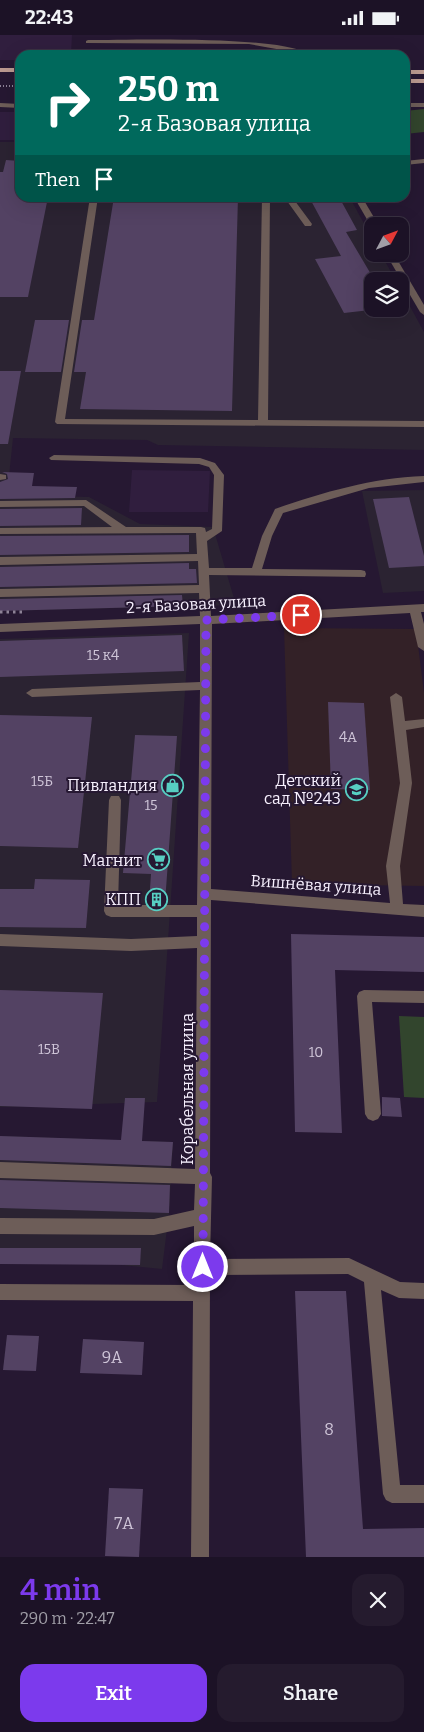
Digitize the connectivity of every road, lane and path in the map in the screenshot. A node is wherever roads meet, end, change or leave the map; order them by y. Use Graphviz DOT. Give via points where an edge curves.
graph roads {
  1 [pos="88,42"];
  2 [pos="298,50"];
  3 [pos="0,70"];
  4 [pos="15,70"];
  5 [pos="410,72"];
  6 [pos="424,72"];
  7 [pos="0,77"];
  8 [pos="15,77"];
  9 [pos="410,81"];
  10 [pos="424,81"];
  11 [pos="0,86"];
  12 [pos="15,86"];
  13 [pos="0,105"];
  14 [pos="410,105"];
  15 [pos="424,105"];
  16 [pos="15,106"];
  17 [pos="424,161"];
  18 [pos="410,162"];
  19 [pos="93,202"];
  20 [pos="266,202"];
  21 [pos="292,202"];
  22 [pos="361,202"];
  23 [pos="370,217"];
  24 [pos="308,224"];
  25 [pos="395,263"];
  26 [pos="424,312"];
  27 [pos="263,424"];
  28 [pos="424,424"];
  29 [pos="54,458"];
  30 [pos="424,479"];
  31 [pos="0,504"];
  32 [pos="123,530"];
  33 [pos="0,531"];
  34 [pos="202,539"];
  35 [pos="203,557"];
  36 [pos="0,561"];
  37 [pos="203,571"];
  38 [pos="256,572"];
  39 [pos="361,574"];
  40 [pos="204,589"];
  41 [pos="0,593"];
  42 [pos="420,608"];
  43 [pos="206,620"];
  44 [pos="0,628"];
  45 [pos="424,647"];
  46 [pos="206,686"];
  47 [pos="32,693"];
  48 [pos="396,697"];
  49 [pos="424,723"];
  50 [pos="400,726"];
  51 [pos="115,800"];
  52 [pos="205,895"];
  53 [pos="397,909"];
  54 [pos="205,911"];
  55 [pos="424,911"];
  56 [pos="0,940"];
  57 [pos="205,942"];
  58 [pos="424,997"];
  59 [pos="373,1114"];
  60 [pos="0,1170"];
  61 [pos="204,1177"];
  62 [pos="204,1216"];
  63 [pos="0,1226"];
  64 [pos="203,1267"];
  65 [pos="372,1277"];
  66 [pos="424,1291"];
  67 [pos="0,1292"];
  68 [pos="203,1293"];
  69 [pos="424,1494"];
  70 [pos="200,1557"];
  1 -- 2 [label="street" via="249,42"];
  3 -- 4 [label="main road"];
  5 -- 6 [label="main road"];
  7 -- 8 [label="main road"];
  9 -- 10 [label="main road"];
  11 -- 12 [label="path"];
  13 -- 16 [label="street"];
  14 -- 15 [label="street"];
  17 -- 18 [label="street"];
  19 -- 27 [label="street" via="60,422"];
  20 -- 27 [label="street"];
  21 -- 24 [label="street"];
  22 -- 23 [label="street"];
  25 -- 26 [label="street"];
  27 -- 28 [label="street"];
  29 -- 34 [label="street" via="200,461 212,465 219,475 217,531"];
  30 -- 38 [label="street" via="405,479 335,491 279,511"];
  31 -- 32 [label="street" via="86,503"];
  32 -- 33 [label="street"];
  32 -- 34 [label="street" via="201,530"];
  34 -- 35 [label="street, Корабельная улица"];
  35 -- 36 [label="street"];
  35 -- 37 [label="street, Корабельная улица"];
  37 -- 38 [label="street"];
  37 -- 40 [label="street, Корабельная улица"];
  38 -- 39 [label="street"];
  40 -- 41 [label="street"];
  40 -- 43 [label="street, Корабельная улица"];
  42 -- 43 [label="street, 2-я Базовая улица"];
  42 -- 45 [label="street"];
  43 -- 44 [label="street, 2-я Базовая улица"];
  43 -- 46 [label="street, Корабельная улица"];
  46 -- 47 [label="street"];
  46 -- 52 [label="street, Корабельная улица"];
  48 -- 50 [label="street"];
  49 -- 50 [label="street"];
  50 -- 53 [label="street" via="406,783 394,866"];
  51 -- 54 [label="street" via="111,911"];
  52 -- 53 [label="street, Вишнёвая улица"];
  52 -- 54 [label="street, Корабельная улица"];
  53 -- 55 [label="street, Вишнёвая улица"];
  54 -- 57 [label="street, Корабельная улица"];
  56 -- 57 [label="street" via="131,945"];
  57 -- 61 [label="street, Корабельная улица"];
  58 -- 59 [label="street" via="364,997"];
  60 -- 61 [label="street"];
  61 -- 62 [label="street, Корабельная улица"];
  62 -- 63 [label="street" via="154,1227"];
  62 -- 64 [label="street, Корабельная улица"];
  64 -- 65 [label="street" via="349,1266"];
  64 -- 68 [label="street, Корабельная улица"];
  65 -- 66 [label="street" via="399,1290"];
  65 -- 69 [label="street" via="392,1494"];
  67 -- 68 [label="street"];
  68 -- 70 [label="street, Корабельная улица"];
}
